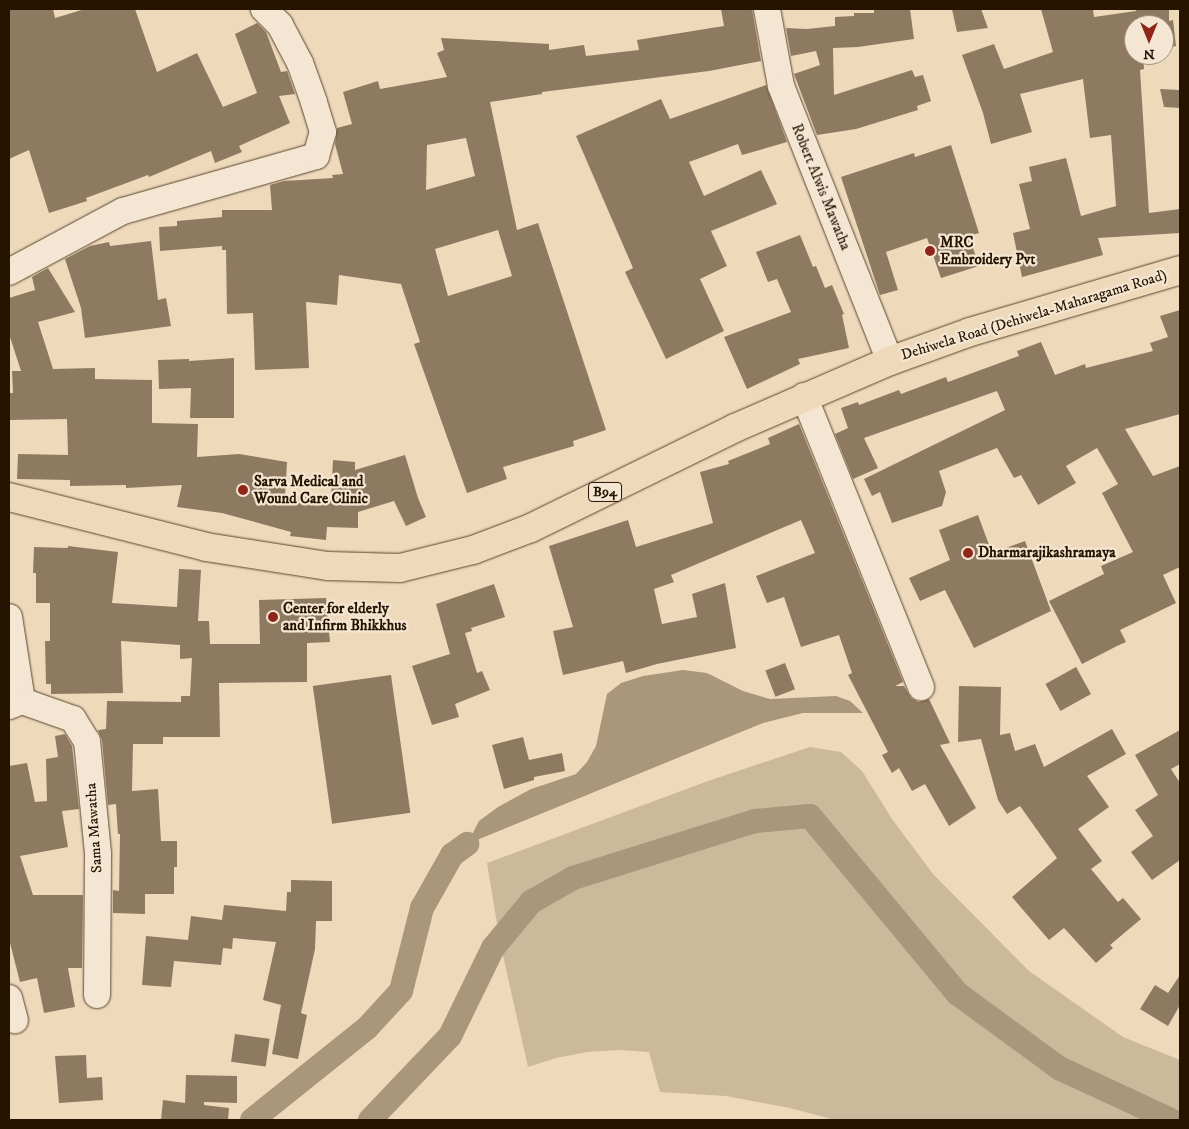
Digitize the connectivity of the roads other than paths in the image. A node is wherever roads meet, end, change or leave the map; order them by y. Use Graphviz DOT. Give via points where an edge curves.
graph roads {
  1 [pos="264,9"];
  2 [pos="767,9"];
  3 [pos="1180,270"];
  4 [pos="9,272"];
  5 [pos="890,361"];
  6 [pos="804,396"];
  7 [pos="9,497"];
  8 [pos="9,617"];
  9 [pos="921,687"];
  10 [pos="16,704"];
  11 [pos="97,995"];
  1 -- 4 [label="street" via="280,25 300,63 314,102 323,132 316,156 123,211"];
  2 -- 5 [label="street, Robert Alwis Mawatha" via="781,86"];
  3 -- 5 [label="main road, Dehiwela Road (Dehiwela-Maharagama Road) / B94" via="970,332"];
  5 -- 6 [label="main road, Dehiwela Road (Dehiwela-Maharagama Road) / B94"];
  6 -- 7 [label="main road, Dehiwela Road (Dehiwela-Maharagama Road) / B94" via="532,528 473,550 400,568 328,566 206,548"];
  6 -- 9 [label="street"];
  8 -- 10 [label="street, Sama Mawatha"];
  10 -- 11 [label="street, Sama Mawatha" via="73,719 88,741 98,854"];
}
